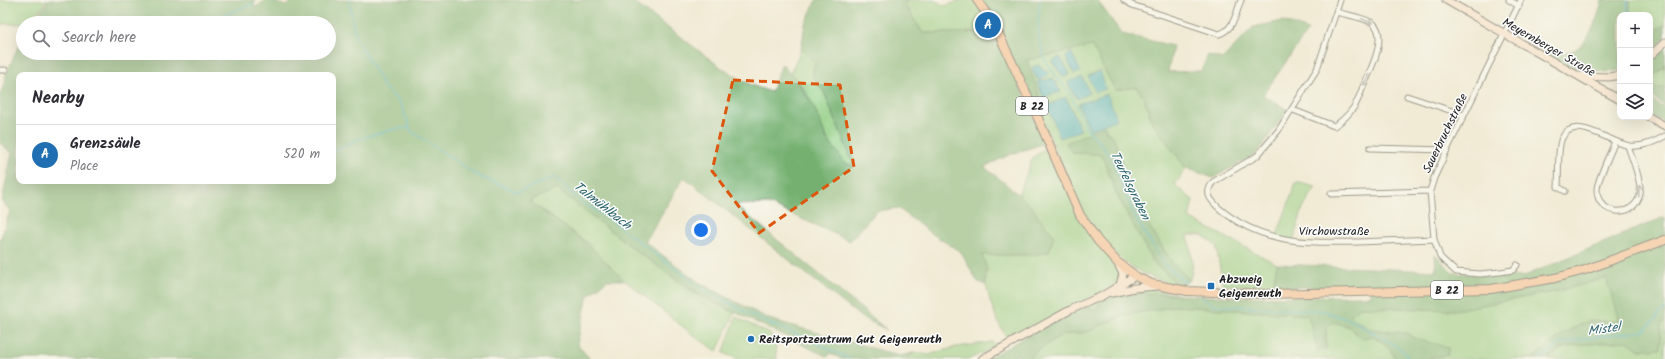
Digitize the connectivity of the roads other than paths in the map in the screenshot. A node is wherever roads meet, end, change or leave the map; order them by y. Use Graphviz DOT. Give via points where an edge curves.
graph roads {
  1 [pos="977,0"];
  2 [pos="1124,0"];
  3 [pos="1241,0"];
  4 [pos="1340,0"];
  5 [pos="1446,0"];
  6 [pos="1509,0"];
  7 [pos="1521,0"];
  8 [pos="1518,6"];
  9 [pos="1336,12"];
  10 [pos="1505,34"];
  11 [pos="1665,42"];
  12 [pos="1653,53"];
  13 [pos="1579,76"];
  14 [pos="1617,76"];
  15 [pos="1609,77"];
  16 [pos="1602,90"];
  17 [pos="1407,96"];
  18 [pos="1617,98"];
  19 [pos="1293,110"];
  20 [pos="1464,115"];
  21 [pos="1653,119"];
  22 [pos="1665,126"];
  23 [pos="1665,136"];
  24 [pos="1616,141"];
  25 [pos="1628,146"];
  26 [pos="1370,148"];
  27 [pos="1447,150"];
  28 [pos="1430,191"];
  29 [pos="1565,191"];
  30 [pos="1331,194"];
  31 [pos="1434,239"];
  32 [pos="1665,240"];
  33 [pos="1117,262"];
  34 [pos="1517,265"];
  35 [pos="1136,276"];
  36 [pos="1120,285"];
  37 [pos="1161,286"];
  38 [pos="1127,289"];
  39 [pos="1102,296"];
  40 [pos="982,359"];
  1 -- 33 [label="main road, B 22" via="995,26 1080,215"];
  2 -- 3 [label="street" via="1132,5 1219,34 1231,27"];
  4 -- 9 [label="street"];
  5 -- 10 [label="street, Meyernberger Straße"];
  6 -- 8 [label="street"];
  7 -- 8 [label="street, Sauerbruchstraße"];
  8 -- 10 [label="street, Sauerbruchstraße"];
  9 -- 19 [label="street" via="1317,69"];
  9 -- 19 [label="street, one-way" via="1370,22 1378,29 1378,48 1374,63 1354,106 1334,126"];
  10 -- 13 [label="street, Meyernberger Straße"];
  10 -- 20 [label="street, Sauerbruchstraße"];
  11 -- 12 [label="street"];
  13 -- 15 [label="street"];
  13 -- 16 [label="street, Meyernberger Straße"];
  14 -- 15 [label="street"];
  15 -- 16 [label="street" via="1602,84"];
  16 -- 18 [label="street, Meyernberger Straße"];
  17 -- 20 [label="street"];
  19 -- 31 [label="street, Virchowstraße" via="1256,156 1213,182 1209,187 1208,197 1212,202 1226,214 1255,231 1276,238 1317,243"];
  20 -- 27 [label="street, Sauerbruchstraße"];
  21 -- 22 [label="street"];
  23 -- 25 [label="street" via="1644,144"];
  24 -- 25 [label="street"];
  24 -- 25 [label="street, one-way" via="1596,192 1601,204 1613,212 1623,212 1631,208 1637,202 1640,193"];
  24 -- 29 [label="street" via="1584,129 1576,128 1565,133 1561,139 1558,187"];
  26 -- 27 [label="street"];
  27 -- 28 [label="street, Sauerbruchstraße"];
  28 -- 30 [label="street"];
  28 -- 31 [label="street, Sauerbruchstraße"];
  31 -- 34 [label="street, Sauerbruchstraße" via="1440,257 1456,272 1500,272 1513,270"];
  32 -- 37 [label="main road, B 22" via="1585,270 1492,289 1265,294 1187,292"];
  33 -- 35 [label="main road, B 22"];
  33 -- 36 [label="street" via="1123,274"];
  35 -- 36 [label="street"];
  35 -- 37 [label="main road, B 22"];
  35 -- 38 [label="street"];
  36 -- 39 [label="street"];
  37 -- 38 [label="street"];
  38 -- 39 [label="street"];
  39 -- 40 [label="street" via="1070,310"];
}
